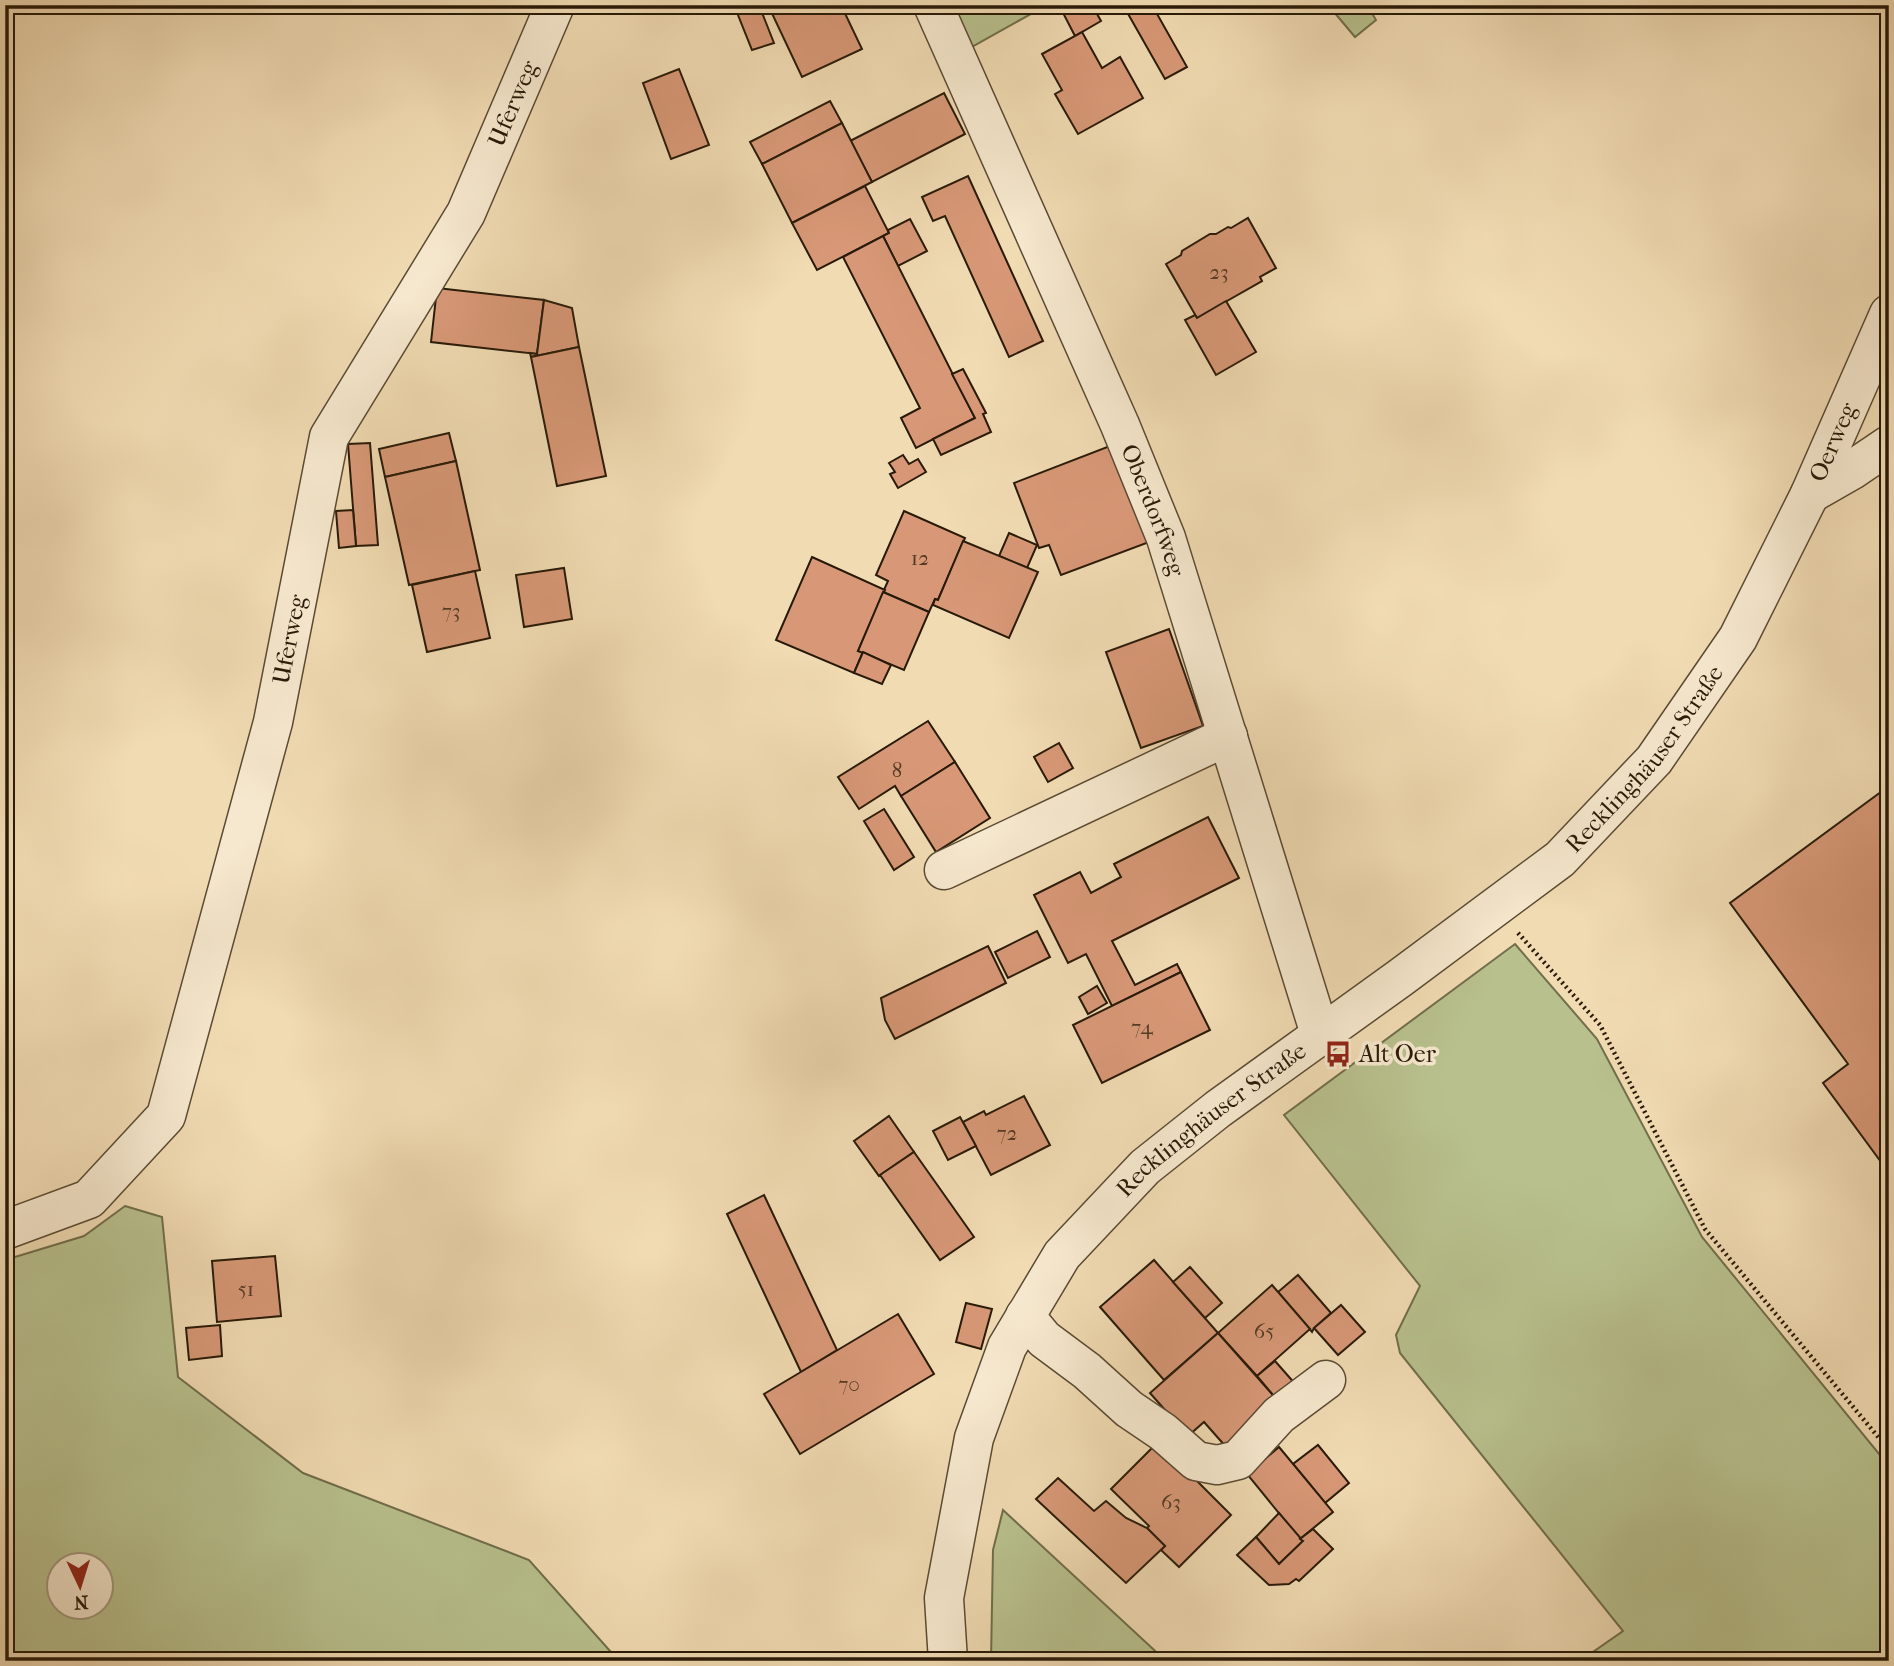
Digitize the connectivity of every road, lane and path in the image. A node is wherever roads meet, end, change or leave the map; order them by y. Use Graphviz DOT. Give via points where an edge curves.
graph roads {
  1 [pos="555,5"];
  2 [pos="933,5"];
  3 [pos="1889,314"];
  4 [pos="1889,445"];
  5 [pos="1810,494"];
  6 [pos="1228,736"];
  7 [pos="944,870"];
  8 [pos="1496,907"];
  9 [pos="1320,1034"];
  10 [pos="5,1230"];
  11 [pos="1026,1316"];
  12 [pos="1326,1380"];
  13 [pos="1889,1450"];
  14 [pos="948,1661"];
  1 -- 10 [label="street, Uferweg" via="466,214 329,437 273,722 166,1116 89,1199"];
  2 -- 6 [label="street, Oberdorfweg" via="1166,538"];
  3 -- 5 [label="street, Oerweg"];
  4 -- 5 [label="street"];
  5 -- 8 [label="street, Recklinghäuser Straße" via="1738,638 1654,760 1560,859"];
  6 -- 7 [label="street"];
  6 -- 9 [label="street, Oberdorfweg"];
  8 -- 9 [label="street, Recklinghäuser Straße"];
  8 -- 13 [label="path" via="1600,1025 1705,1228"];
  9 -- 11 [label="street, Recklinghäuser Straße" via="1145,1167 1062,1255"];
  11 -- 12 [label="street" via="1044,1339 1196,1461 1217,1465 1238,1460 1279,1415"];
  11 -- 14 [label="street, Recklinghäuser Straße" via="1007,1347 974,1438 944,1598"];
}
